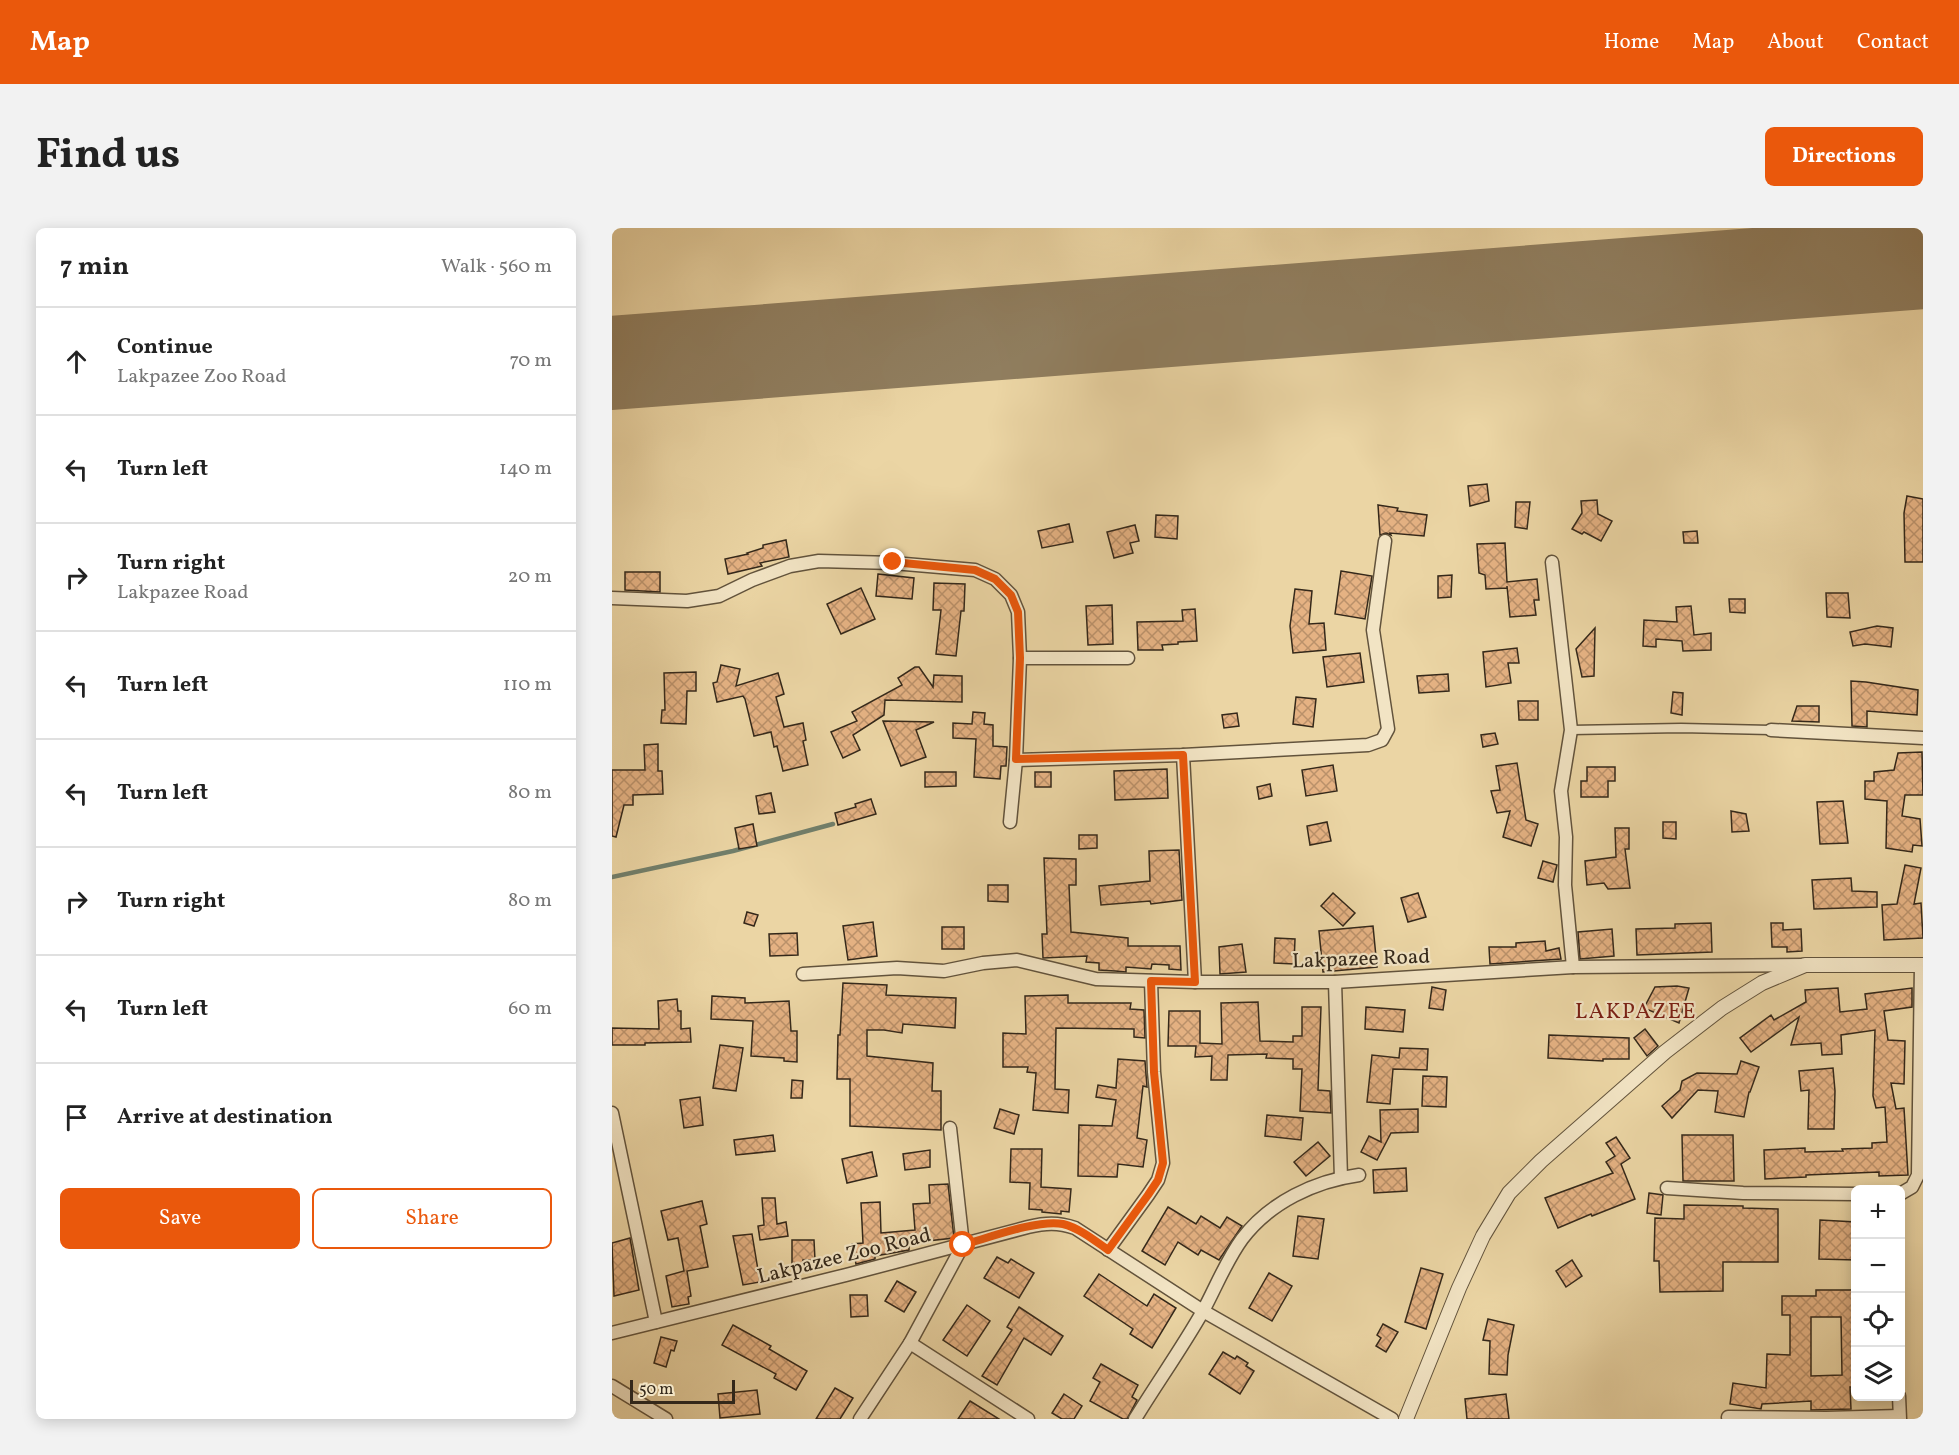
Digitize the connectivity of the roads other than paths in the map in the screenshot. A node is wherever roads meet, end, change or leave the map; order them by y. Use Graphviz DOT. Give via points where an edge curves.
graph roads {
  1 [pos="1385,541"];
  2 [pos="1552,562"];
  3 [pos="612,598"];
  4 [pos="1020,658"];
  5 [pos="1128,658"];
  6 [pos="1571,730"];
  7 [pos="1771,730"];
  8 [pos="1923,738"];
  9 [pos="1183,755"];
  10 [pos="1016,759"];
  11 [pos="1010,822"];
  12 [pos="1805,965"];
  13 [pos="1922,965"];
  14 [pos="1573,967"];
  15 [pos="803,974"];
  16 [pos="1151,981"];
  17 [pos="1195,982"];
  18 [pos="1335,982"];
  19 [pos="612,1113"];
  20 [pos="950,1128"];
  21 [pos="1359,1175"];
  22 [pos="1341,1178"];
  23 [pos="1667,1188"];
  24 [pos="1905,1191"];
  25 [pos="1851,1194"];
  26 [pos="963,1245"];
  27 [pos="1108,1250"];
  28 [pos="1203,1311"];
  29 [pos="656,1322"];
  30 [pos="612,1333"];
  31 [pos="910,1343"];
  32 [pos="612,1386"];
  33 [pos="1899,1401"];
  34 [pos="1728,1417"];
  35 [pos="1899,1417"];
  36 [pos="666,1419"];
  37 [pos="860,1419"];
  38 [pos="1028,1419"];
  39 [pos="1135,1419"];
  40 [pos="1392,1419"];
  41 [pos="1406,1419"];
  1 -- 9 [label="street" via="1373,630 1388,729 1382,740 1368,745"];
  2 -- 6 [label="street"];
  3 -- 4 [label="street" via="687,602 718,596 790,566 819,561 893,562 975,570 995,579 1011,595 1018,612"];
  4 -- 5 [label="street"];
  4 -- 10 [label="street"];
  6 -- 7 [label="street"];
  6 -- 14 [label="street" via="1561,791"];
  7 -- 8 [label="street"];
  9 -- 10 [label="street"];
  9 -- 17 [label="street"];
  10 -- 11 [label="street"];
  12 -- 13 [label="street, Lakpazee Road"];
  12 -- 14 [label="street, Lakpazee Road"];
  12 -- 41 [label="street" via="1762,983 1714,1014 1665,1052 1509,1193 1459,1287"];
  13 -- 24 [label="street" via="1917,1174 1912,1187"];
  14 -- 18 [label="street, Lakpazee Road"];
  15 -- 16 [label="street, Lakpazee Road" via="897,968 944,971 1017,960 1096,979"];
  16 -- 17 [label="street, Lakpazee Road"];
  16 -- 27 [label="street" via="1163,1163 1158,1180"];
  17 -- 18 [label="street, Lakpazee Road"];
  18 -- 22 [label="street"];
  19 -- 29 [label="street"];
  20 -- 26 [label="street"];
  21 -- 22 [label="street"];
  22 -- 28 [label="street" via="1308,1188 1258,1221 1229,1260"];
  23 -- 25 [label="street"];
  26 -- 27 [label="street, Lakpazee Zoo Road" via="1045,1223 1075,1228"];
  26 -- 29 [label="street, Lakpazee Zoo Road"];
  26 -- 31 [label="street"];
  27 -- 28 [label="street, Lakpazee Zoo Road"];
  28 -- 39 [label="street"];
  28 -- 40 [label="street, Lakpazee Zoo Road"];
  29 -- 30 [label="street, Lakpazee Zoo Road"];
  31 -- 37 [label="street"];
  31 -- 38 [label="street"];
  32 -- 36 [label="street"];
  33 -- 35 [label="street"];
  34 -- 35 [label="street"];
}
